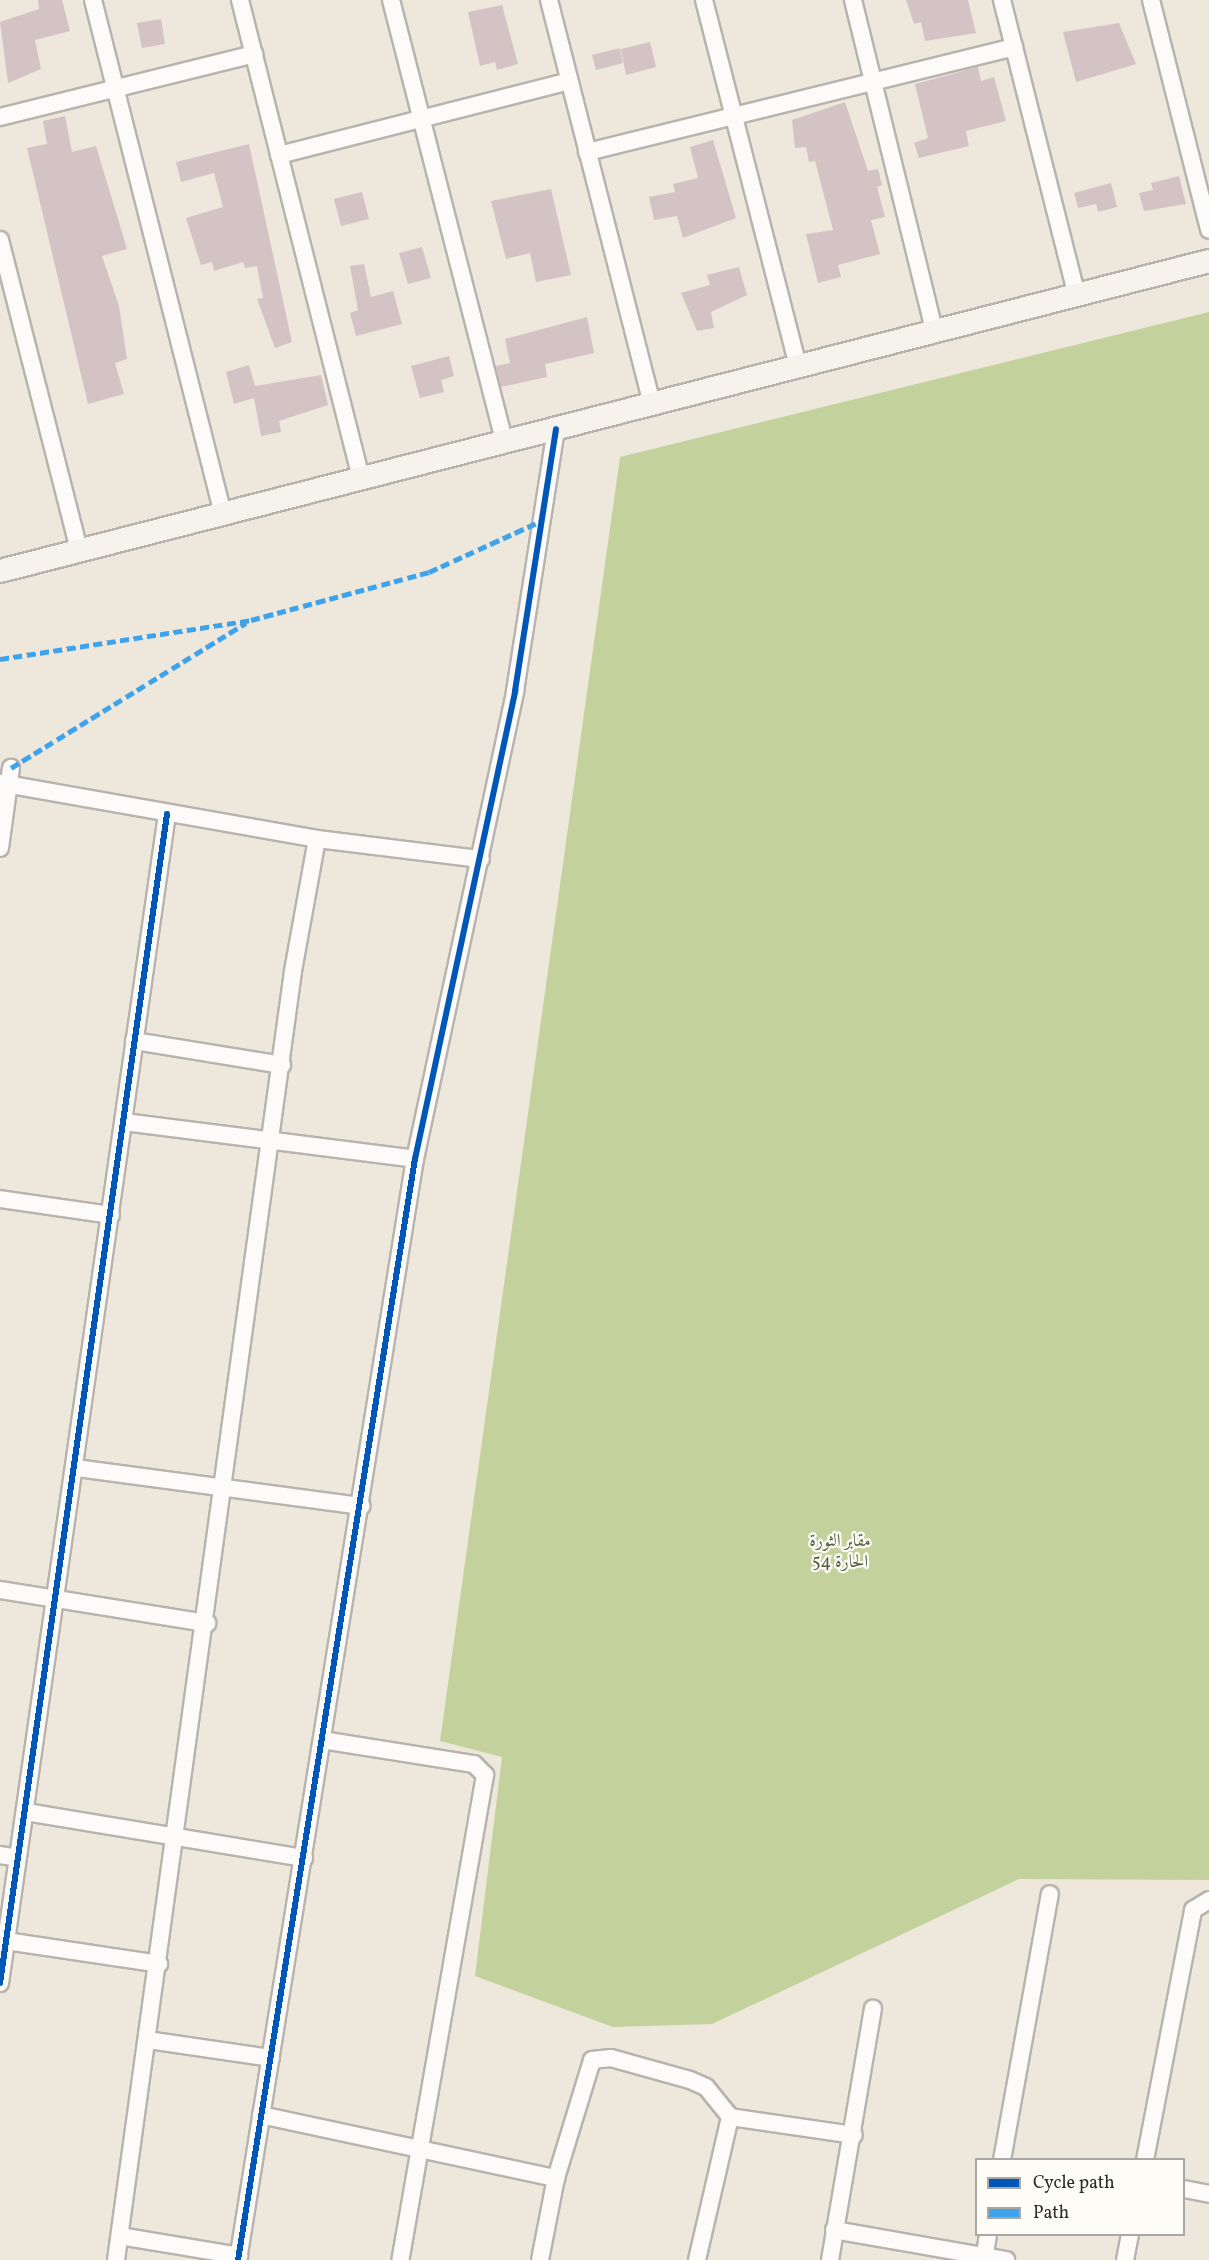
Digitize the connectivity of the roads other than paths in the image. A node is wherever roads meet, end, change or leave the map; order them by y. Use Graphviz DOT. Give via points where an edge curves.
graph roads {
  1 [pos="93,0"];
  2 [pos="240,0"];
  3 [pos="392,0"];
  4 [pos="549,0"];
  5 [pos="704,0"];
  6 [pos="853,0"];
  7 [pos="1002,0"];
  8 [pos="1151,0"];
  9 [pos="1014,47"];
  10 [pos="254,54"];
  11 [pos="873,80"];
  12 [pos="569,81"];
  13 [pos="115,89"];
  14 [pos="734,114"];
  15 [pos="0,117"];
  16 [pos="422,120"];
  17 [pos="587,152"];
  18 [pos="279,155"];
  19 [pos="1209,230"];
  20 [pos="0,240"];
  21 [pos="1209,261"];
  22 [pos="1076,292"];
  23 [pos="934,330"];
  24 [pos="798,365"];
  25 [pos="652,404"];
  26 [pos="556,429"];
  27 [pos="504,441"];
  28 [pos="361,479"];
  29 [pos="223,514"];
  30 [pos="79,550"];
  31 [pos="0,571"];
  32 [pos="11,768"];
  33 [pos="4,784"];
  34 [pos="167,814"];
  35 [pos="317,839"];
  36 [pos="0,849"];
  37 [pos="481,859"];
  38 [pos="134,1041"];
  39 [pos="282,1065"];
  40 [pos="124,1122"];
  41 [pos="269,1142"];
  42 [pos="415,1159"];
  43 [pos="0,1199"];
  44 [pos="111,1215"];
  45 [pos="76,1468"];
  46 [pos="225,1488"];
  47 [pos="361,1506"];
  48 [pos="0,1590"];
  49 [pos="57,1599"];
  50 [pos="207,1623"];
  51 [pos="322,1740"];
  52 [pos="26,1812"];
  53 [pos="178,1836"];
  54 [pos="0,1855"];
  55 [pos="18,1858"];
  56 [pos="304,1858"];
  57 [pos="1050,1894"];
  58 [pos="1209,1900"];
  59 [pos="6,1941"];
  60 [pos="159,1964"];
  61 [pos="0,1983"];
  62 [pos="873,2009"];
  63 [pos="148,2040"];
  64 [pos="271,2058"];
  65 [pos="261,2115"];
  66 [pos="730,2117"];
  67 [pos="854,2135"];
  68 [pos="422,2150"];
  69 [pos="1002,2158"];
  70 [pos="1145,2158"];
  71 [pos="555,2178"];
  72 [pos="1185,2189"];
  73 [pos="1209,2194"];
  74 [pos="834,2230"];
  75 [pos="120,2236"];
  76 [pos="988,2236"];
  77 [pos="1130,2236"];
  78 [pos="238,2258"];
  79 [pos="984,2258"];
  80 [pos="116,2260"];
  81 [pos="400,2260"];
  82 [pos="540,2260"];
  83 [pos="697,2260"];
  84 [pos="830,2260"];
  85 [pos="1006,2260"];
  86 [pos="1125,2260"];
  1 -- 13 [label="street"];
  2 -- 10 [label="street"];
  3 -- 16 [label="street"];
  4 -- 12 [label="street"];
  5 -- 14 [label="street"];
  6 -- 11 [label="street"];
  7 -- 9 [label="street"];
  8 -- 19 [label="street"];
  9 -- 11 [label="street"];
  9 -- 22 [label="street"];
  10 -- 13 [label="street"];
  10 -- 18 [label="street"];
  11 -- 14 [label="street"];
  11 -- 23 [label="street"];
  12 -- 16 [label="street"];
  12 -- 17 [label="street"];
  13 -- 15 [label="street"];
  13 -- 29 [label="street"];
  14 -- 17 [label="street"];
  14 -- 24 [label="street"];
  16 -- 18 [label="street"];
  16 -- 27 [label="street"];
  17 -- 25 [label="street"];
  18 -- 28 [label="street"];
  20 -- 30 [label="street"];
  21 -- 22 [label="main road"];
  22 -- 23 [label="main road"];
  23 -- 24 [label="main road"];
  24 -- 25 [label="main road"];
  25 -- 26 [label="main road"];
  26 -- 27 [label="main road"];
  26 -- 37 [label="street" via="517,680"];
  27 -- 28 [label="main road"];
  28 -- 29 [label="main road"];
  29 -- 30 [label="main road"];
  30 -- 31 [label="main road"];
  32 -- 33 [label="street"];
  33 -- 34 [label="street"];
  33 -- 36 [label="street"];
  34 -- 35 [label="street"];
  34 -- 38 [label="street"];
  35 -- 37 [label="street"];
  35 -- 39 [label="street"];
  37 -- 42 [label="street"];
  38 -- 39 [label="street"];
  38 -- 40 [label="street"];
  39 -- 41 [label="street"];
  40 -- 41 [label="street"];
  40 -- 44 [label="street"];
  41 -- 42 [label="street"];
  41 -- 46 [label="street"];
  42 -- 47 [label="street"];
  43 -- 44 [label="street"];
  44 -- 45 [label="street"];
  45 -- 46 [label="street"];
  45 -- 49 [label="street"];
  46 -- 47 [label="street"];
  46 -- 50 [label="street"];
  47 -- 51 [label="street"];
  48 -- 49 [label="street"];
  49 -- 50 [label="street"];
  49 -- 52 [label="street"];
  50 -- 53 [label="street"];
  51 -- 56 [label="street"];
  51 -- 68 [label="street" via="474,1764 485,1775"];
  52 -- 53 [label="street"];
  52 -- 55 [label="street"];
  53 -- 56 [label="street"];
  53 -- 60 [label="street"];
  54 -- 55 [label="street"];
  55 -- 59 [label="street"];
  56 -- 64 [label="street"];
  57 -- 69 [label="street"];
  58 -- 70 [label="street" via="1193,1910"];
  59 -- 60 [label="street"];
  59 -- 61 [label="street"];
  60 -- 63 [label="street"];
  62 -- 67 [label="street"];
  63 -- 64 [label="street"];
  63 -- 75 [label="street"];
  64 -- 65 [label="street"];
  65 -- 68 [label="street"];
  65 -- 78 [label="street"];
  66 -- 67 [label="street"];
  66 -- 71 [label="street" via="706,2087 690,2080 611,2058 592,2060"];
  66 -- 83 [label="street"];
  67 -- 74 [label="street"];
  68 -- 71 [label="street"];
  68 -- 81 [label="street"];
  71 -- 82 [label="street"];
  72 -- 73 [label="street"];
  74 -- 79 [label="street"];
  74 -- 84 [label="street"];
  75 -- 78 [label="street"];
  75 -- 80 [label="street"];
  76 -- 79 [label="street"];
  77 -- 86 [label="street"];
  79 -- 85 [label="street"];
}
